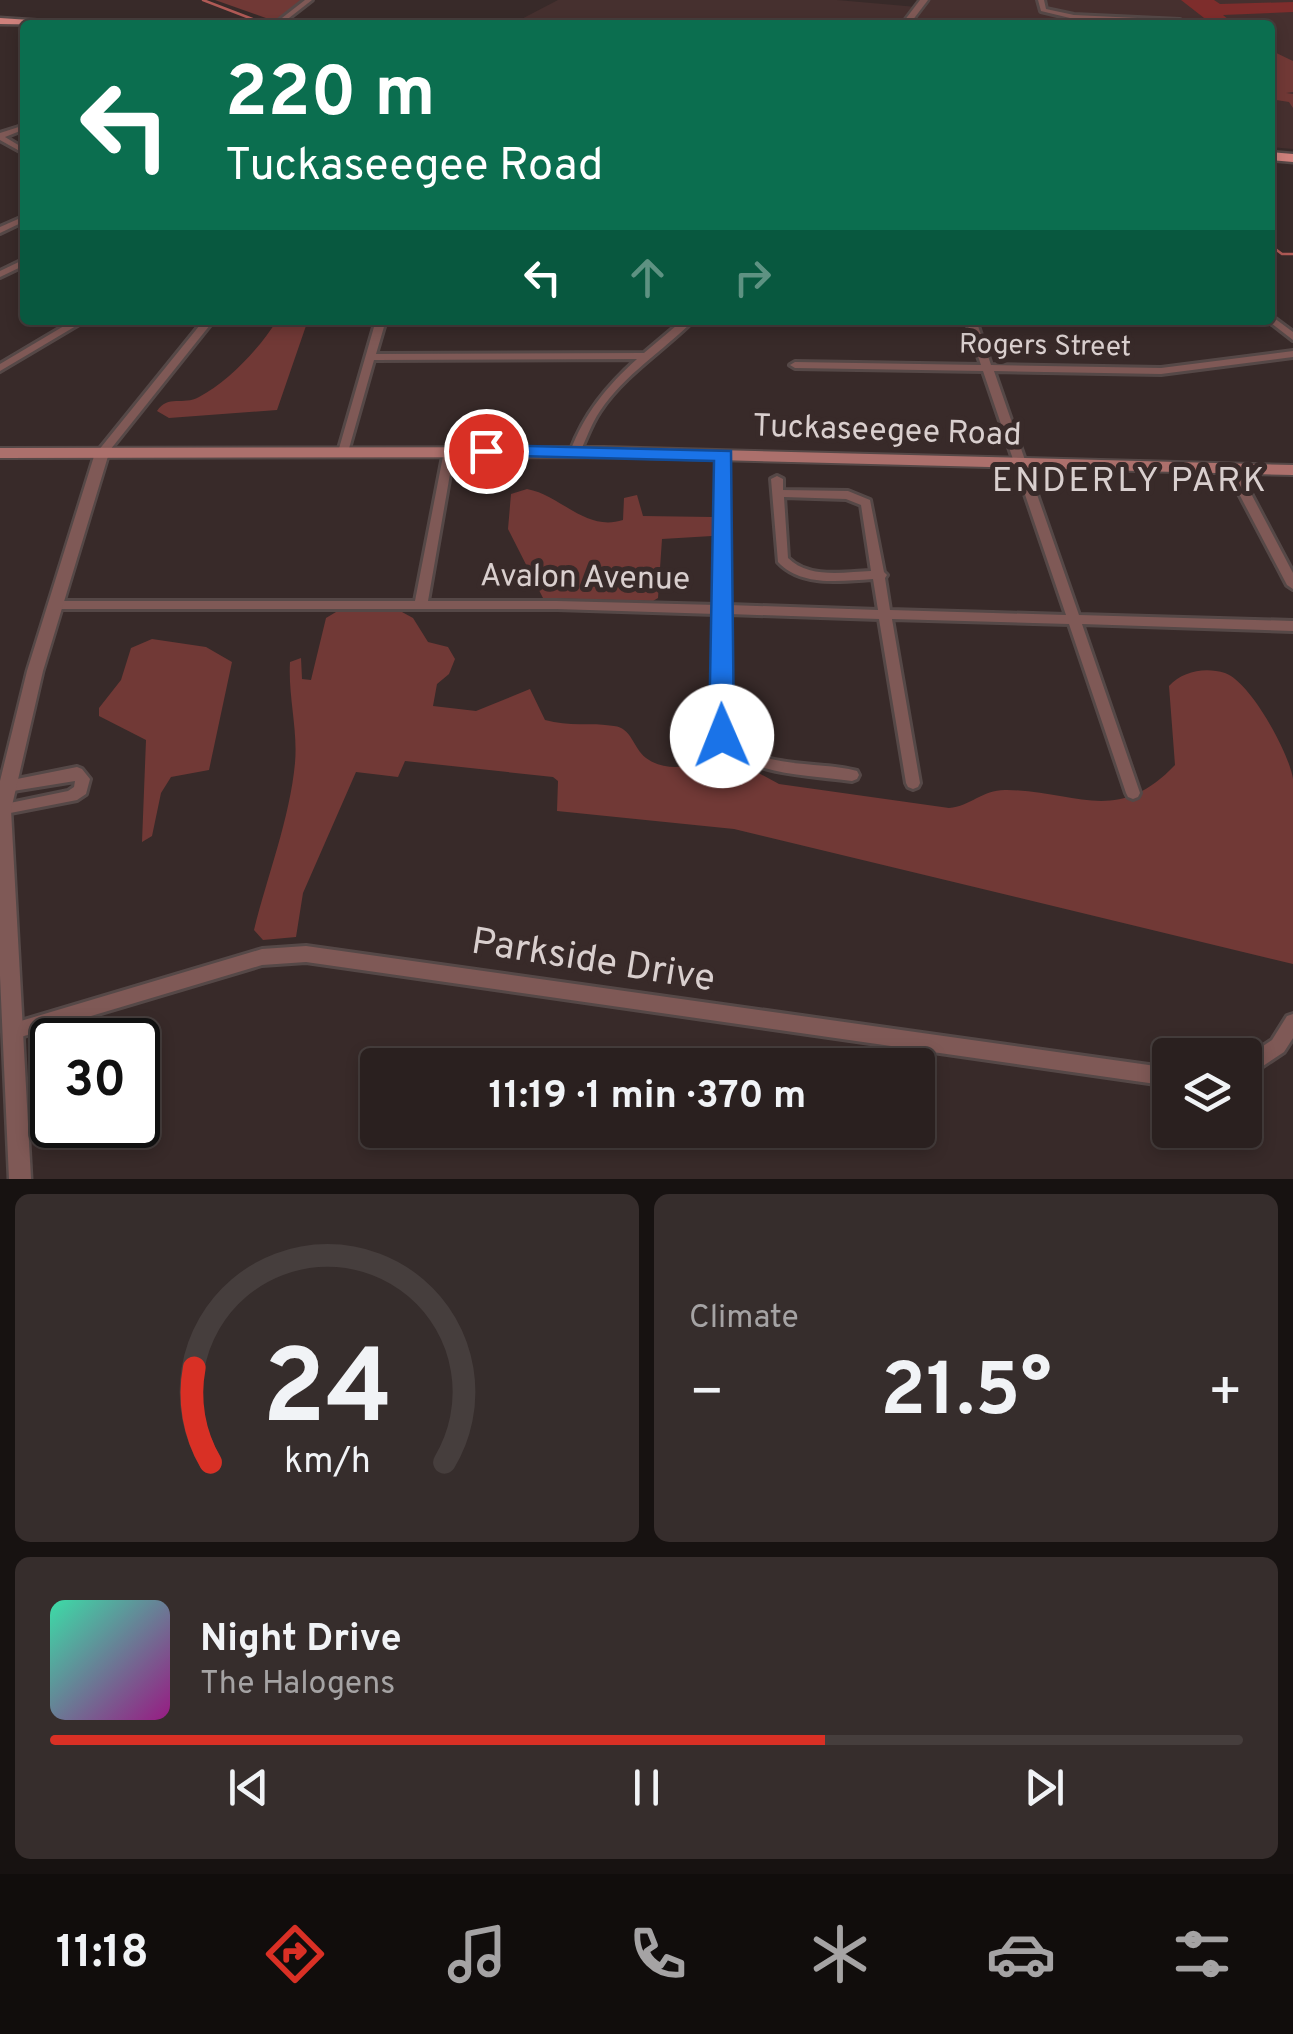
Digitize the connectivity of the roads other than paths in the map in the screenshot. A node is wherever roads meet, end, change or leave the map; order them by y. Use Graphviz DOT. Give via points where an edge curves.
graph roads {
  1 [pos="309,0"];
  2 [pos="924,0"];
  3 [pos="1042,0"];
  4 [pos="283,20"];
  5 [pos="909,20"];
  6 [pos="1141,20"];
  7 [pos="73,325"];
  8 [pos="205,325"];
  9 [pos="380,325"];
  10 [pos="683,325"];
  11 [pos="974,325"];
  12 [pos="1293,354"];
  13 [pos="643,356"];
  14 [pos="370,357"];
  15 [pos="795,364"];
  16 [pos="0,368"];
  17 [pos="987,368"];
  18 [pos="449,451"];
  19 [pos="343,452"];
  20 [pos="574,452"];
  21 [pos="0,453"];
  22 [pos="102,453"];
  23 [pos="724,456"];
  24 [pos="1022,464"];
  25 [pos="1232,468"];
  26 [pos="1293,470"];
  27 [pos="880,576"];
  28 [pos="1293,585"];
  29 [pos="421,603"];
  30 [pos="56,604"];
  31 [pos="723,610"];
  32 [pos="888,615"];
  33 [pos="1075,620"];
  34 [pos="1293,626"];
  35 [pos="852,774"];
  36 [pos="914,783"];
  37 [pos="8,786"];
  38 [pos="1133,793"];
  39 [pos="1,807"];
  40 [pos="1293,1022"];
  41 [pos="14,1031"];
  42 [pos="1262,1057"];
  43 [pos="1152,1075"];
  44 [pos="20,1179"];
  1 -- 4 [label="street"];
  2 -- 5 [label="street"];
  3 -- 6 [label="street" via="1044,10 1064,16"];
  7 -- 16 [label="street"];
  8 -- 22 [label="street"];
  9 -- 14 [label="street"];
  10 -- 13 [label="street"];
  11 -- 17 [label="street"];
  12 -- 17 [label="street, Rogers Street" via="1161,371"];
  13 -- 14 [label="street"];
  13 -- 20 [label="street" via="592,414"];
  14 -- 19 [label="street"];
  15 -- 17 [label="street, Rogers Street"];
  17 -- 24 [label="street"];
  18 -- 19 [label="main road, Tuckaseegee Road"];
  18 -- 20 [label="main road, Tuckaseegee Road"];
  18 -- 29 [label="street"];
  19 -- 22 [label="main road, Tuckaseegee Road"];
  20 -- 23 [label="main road, Tuckaseegee Road"];
  21 -- 22 [label="main road, Tuckaseegee Road"];
  22 -- 30 [label="street"];
  23 -- 24 [label="main road, Tuckaseegee Road"];
  23 -- 31 [label="street"];
  24 -- 25 [label="main road, Tuckaseegee Road"];
  24 -- 33 [label="street"];
  25 -- 26 [label="main road, Tuckaseegee Road"];
  25 -- 28 [label="street"];
  27 -- 27 [label="street" via="789,569 782,559 777,486 862,499"];
  27 -- 32 [label="street"];
  29 -- 30 [label="street, Avalon Avenue"];
  29 -- 31 [label="street, Avalon Avenue"];
  30 -- 37 [label="street"];
  31 -- 32 [label="street, Avalon Avenue"];
  31 -- 35 [label="street" via="720,705 726,746 756,760"];
  32 -- 33 [label="street, Avalon Avenue"];
  32 -- 36 [label="street"];
  33 -- 34 [label="street, Avalon Avenue"];
  33 -- 38 [label="street"];
  37 -- 39 [label="street"];
  37 -- 39 [label="street" via="77,773 84,779 72,796"];
  39 -- 41 [label="street"];
  40 -- 42 [label="street"];
  41 -- 43 [label="street, Parkside Drive" via="262,957 306,954"];
  41 -- 44 [label="street"];
}
